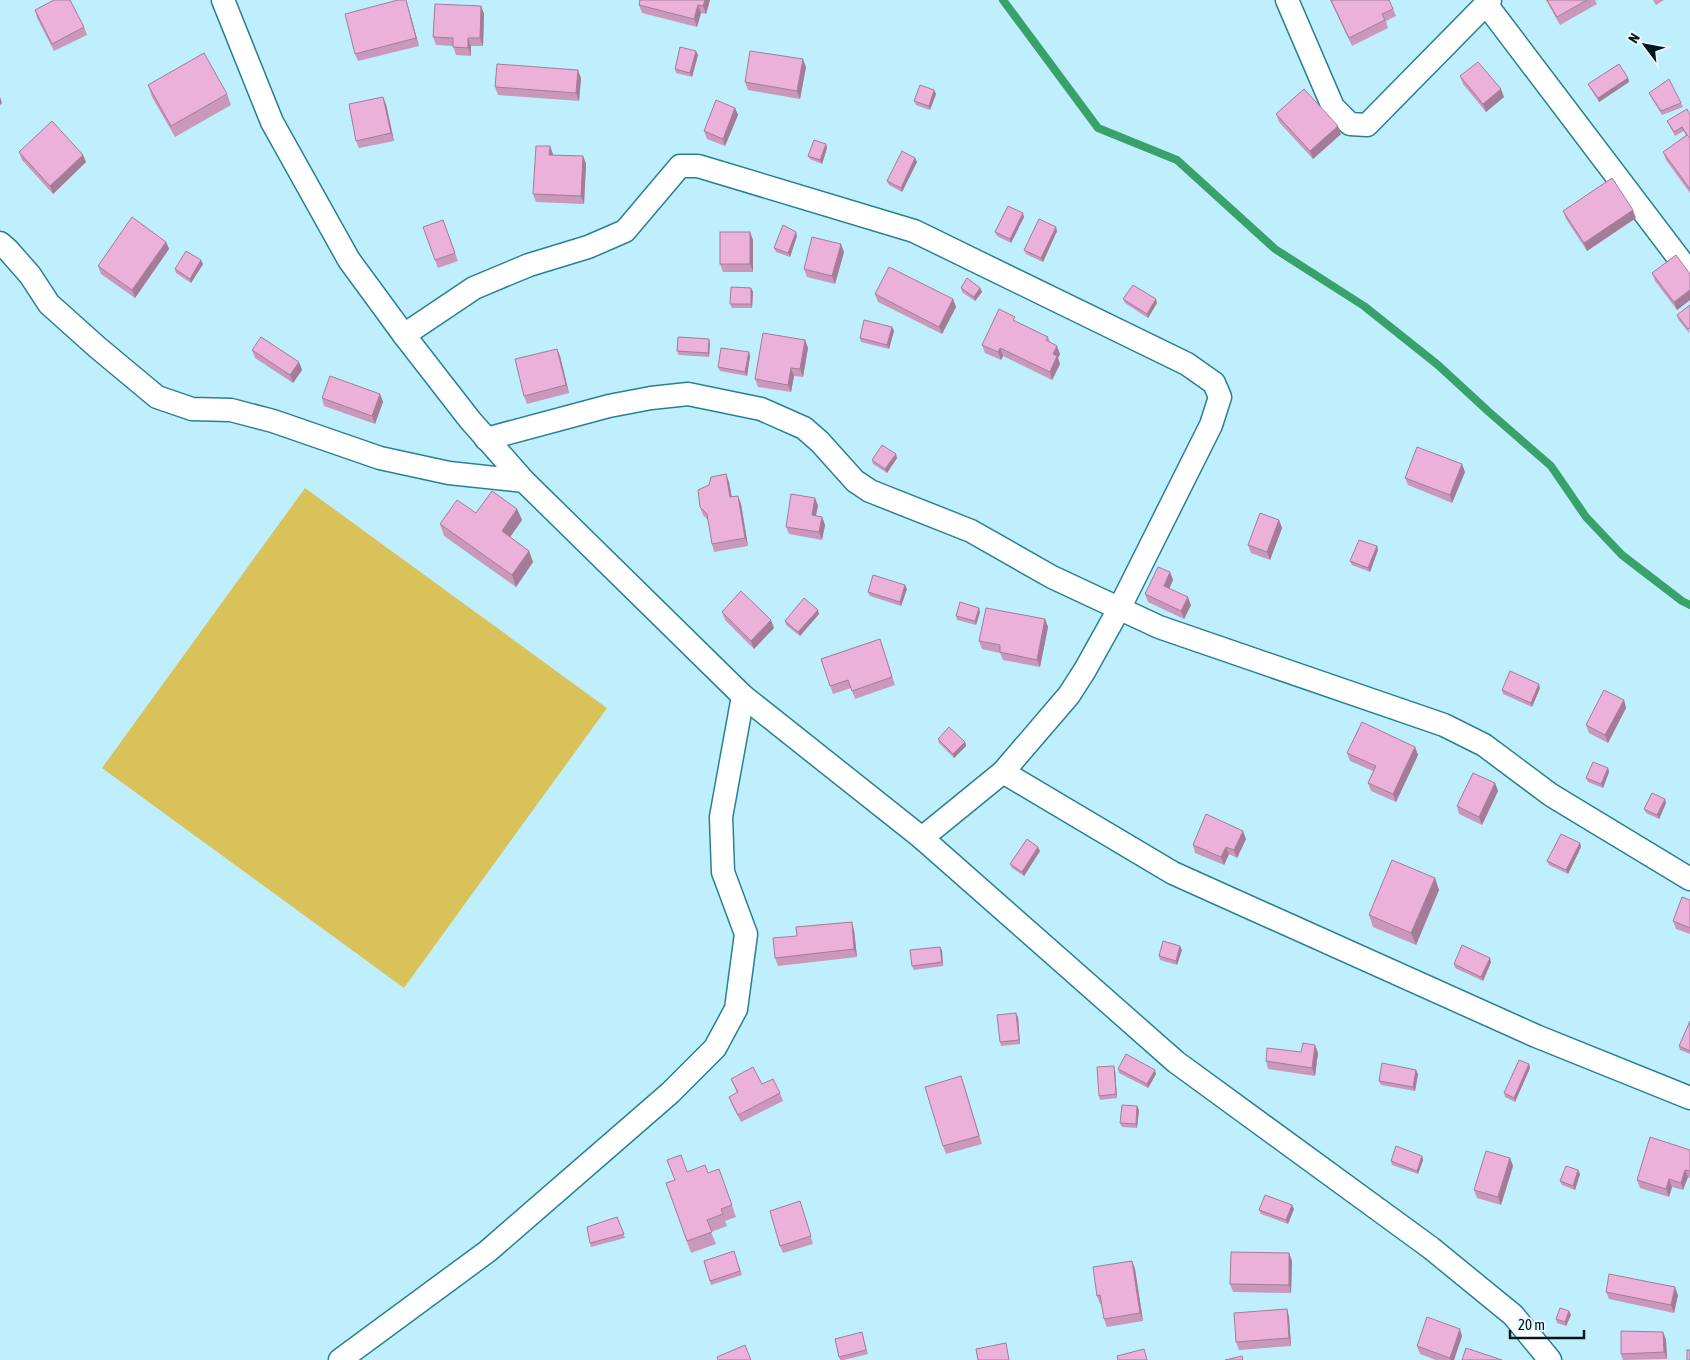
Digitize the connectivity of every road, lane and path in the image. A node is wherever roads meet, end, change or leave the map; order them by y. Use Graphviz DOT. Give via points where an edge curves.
graph roads {
  1 [pos="223,0"];
  2 [pos="1286,0"];
  3 [pos="1488,2"];
  4 [pos="0,243"];
  5 [pos="1690,273"];
  6 [pos="404,335"];
  7 [pos="486,439"];
  8 [pos="524,481"];
  9 [pos="1119,609"];
  10 [pos="744,696"];
  11 [pos="1003,772"];
  12 [pos="922,838"];
  13 [pos="1690,879"];
  14 [pos="1690,1098"];
  15 [pos="340,1360"];
  16 [pos="1550,1360"];
  1 -- 6 [label="street" via="272,122 349,260"];
  2 -- 3 [label="street" via="1333,107 1350,124 1367,125"];
  3 -- 5 [label="street"];
  4 -- 8 [label="street" via="30,275 49,304 157,397 192,409 231,410 273,421 380,458 449,473"];
  6 -- 7 [label="street"];
  6 -- 9 [label="street" via="474,288 625,231 680,166 698,166 914,231 1187,364 1214,383 1220,397 1211,425"];
  7 -- 8 [label="street"];
  7 -- 9 [label="street" via="651,398 688,394 761,409 804,428 855,481 870,491 971,531 1052,578"];
  8 -- 10 [label="street"];
  9 -- 11 [label="street" via="1069,695"];
  9 -- 13 [label="street" via="1159,627 1444,725 1484,745 1551,795"];
  10 -- 12 [label="street"];
  10 -- 15 [label="street" via="721,817 723,872 746,934 736,1009 715,1048 670,1092 488,1251"];
  11 -- 12 [label="street"];
  11 -- 14 [label="street" via="1174,873 1536,1036"];
  12 -- 16 [label="street" via="1176,1062 1431,1248 1513,1315"];
}
